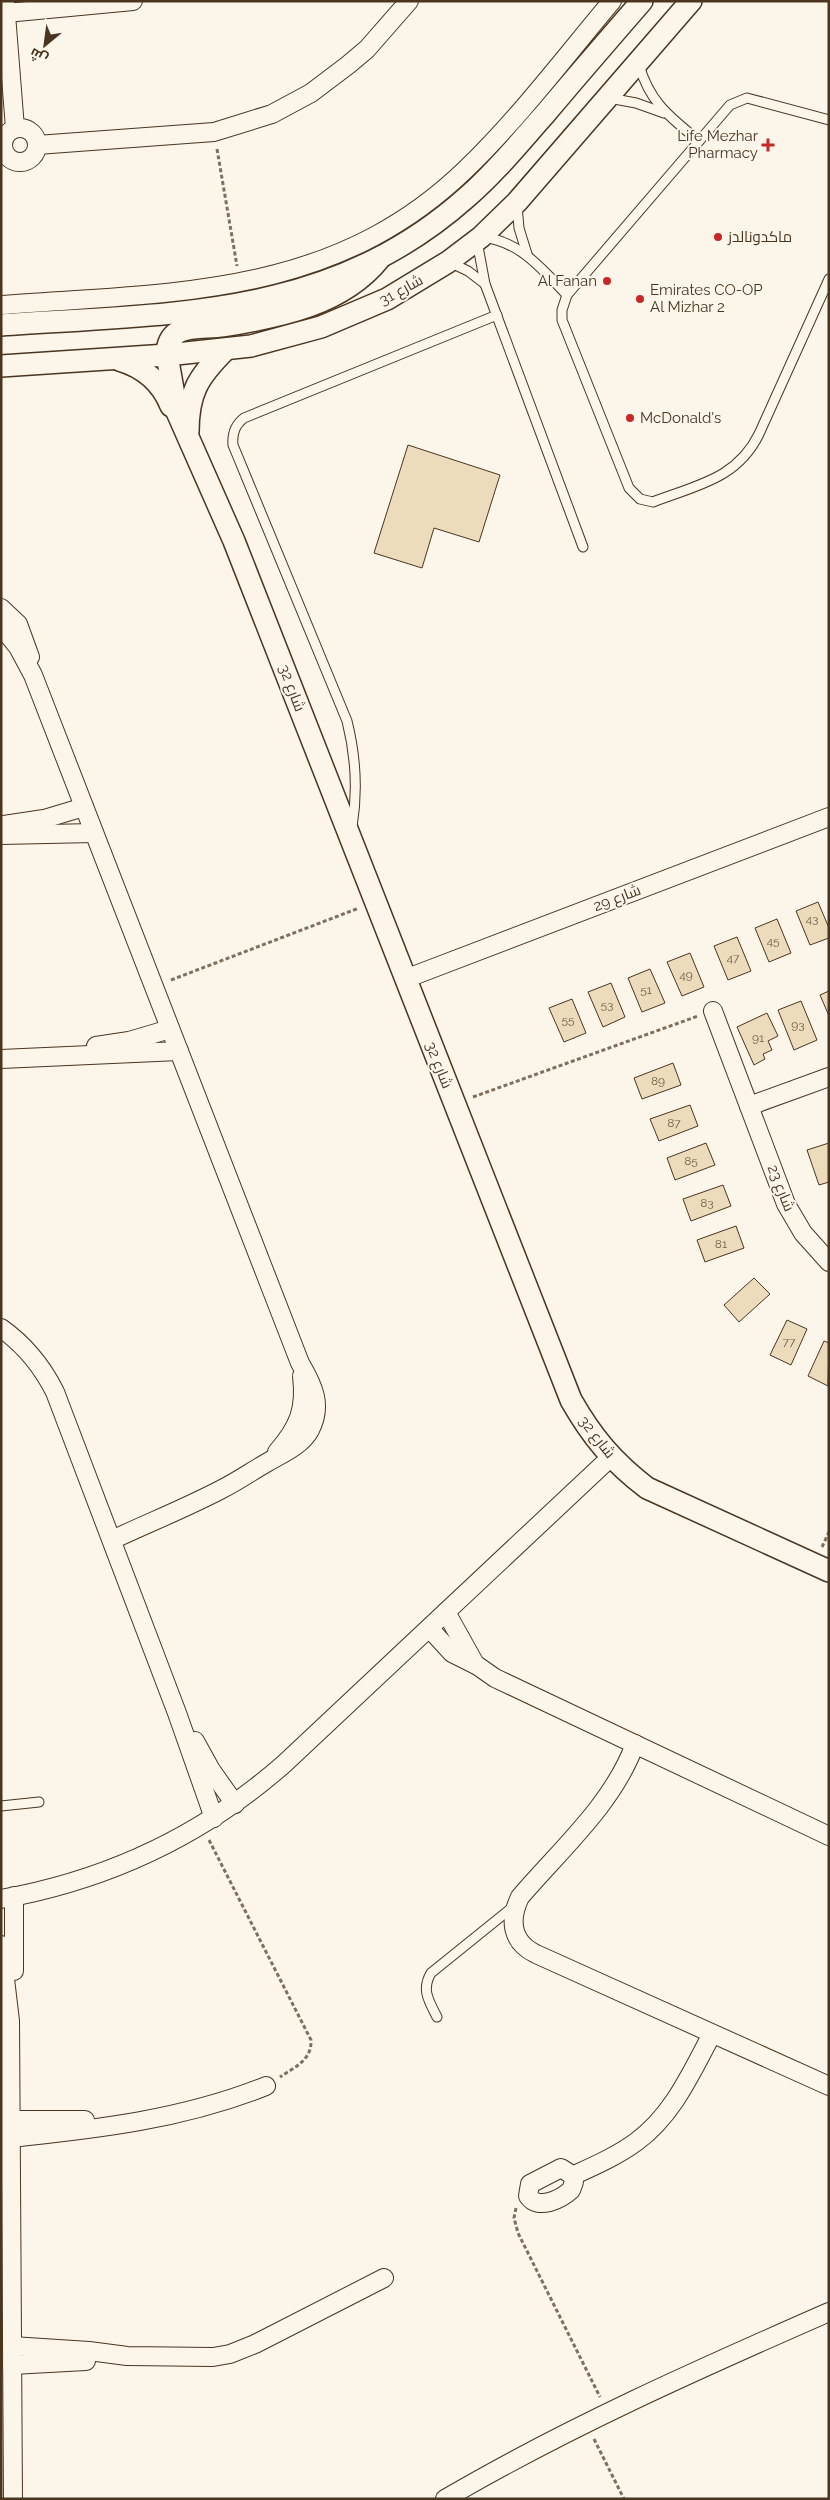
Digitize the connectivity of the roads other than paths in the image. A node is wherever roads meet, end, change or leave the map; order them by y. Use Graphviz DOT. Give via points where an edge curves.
graph roads {
  1 [pos="133,1"];
  2 [pos="408,1"];
  3 [pos="612,1"];
  4 [pos="642,1"];
  5 [pos="691,1"];
  6 [pos="5,7"];
  7 [pos="638,62"];
  8 [pos="608,97"];
  9 [pos="664,113"];
  10 [pos="829,120"];
  11 [pos="16,128"];
  12 [pos="699,141"];
  13 [pos="37,145"];
  14 [pos="2,150"];
  15 [pos="517,202"];
  16 [pos="479,238"];
  17 [pos="527,254"];
  18 [pos="380,258"];
  19 [pos="448,262"];
  20 [pos="829,279"];
  21 [pos="485,284"];
  22 [pos="567,295"];
  23 [pos="1,305"];
  24 [pos="497,316"];
  25 [pos="1,325"];
  26 [pos="225,350"];
  27 [pos="167,355"];
  28 [pos="115,358"];
  29 [pos="1,366"];
  30 [pos="188,437"];
  31 [pos="583,547"];
  32 [pos="1,608"];
  33 [pos="1,626"];
  34 [pos="33,675"];
  35 [pos="84,807"];
  36 [pos="829,817"];
  37 [pos="1,826"];
  38 [pos="94,833"];
  39 [pos="1,835"];
  40 [pos="350,838"];
  41 [pos="405,979"];
  42 [pos="712,1011"];
  43 [pos="170,1029"];
  44 [pos="179,1051"];
  45 [pos="49,1056"];
  46 [pos="1,1060"];
  47 [pos="829,1077"];
  48 [pos="749,1106"];
  49 [pos="829,1262"];
  50 [pos="1,1328"];
  51 [pos="611,1457"];
  52 [pos="112,1540"];
  53 [pos="829,1570"];
  54 [pos="446,1612"];
  55 [pos="429,1628"];
  56 [pos="476,1665"];
  57 [pos="178,1712"];
  58 [pos="634,1744"];
  59 [pos="39,1802"];
  60 [pos="235,1804"];
  61 [pos="1,1806"];
  62 [pos="208,1822"];
  63 [pos="829,1836"];
  64 [pos="8,1897"];
  65 [pos="516,1905"];
  66 [pos="1,1944"];
  67 [pos="437,2017"];
  68 [pos="10,2022"];
  69 [pos="712,2034"];
  70 [pos="266,2086"];
  71 [pos="829,2086"];
  72 [pos="10,2120"];
  73 [pos="125,2124"];
  74 [pos="11,2138"];
  75 [pos="572,2176"];
  76 [pos="384,2278"];
  77 [pos="829,2312"];
  78 [pos="12,2346"];
  79 [pos="126,2356"];
  80 [pos="12,2365"];
  81 [pos="13,2499"];
  82 [pos="445,2499"];
  1 -- 6 [label="street"];
  2 -- 13 [label="street" via="367,49 311,93 272,114 214,132"];
  3 -- 23 [label="street" via="486,149 415,211 360,243 302,267 240,284"];
  4 -- 18 [label="street" via="493,173 439,220"];
  5 -- 7 [label="street, شارع 31"];
  6 -- 11 [label="street"];
  7 -- 8 [label="street, شارع 31"];
  7 -- 9 [label="lane" via="648,89"];
  8 -- 9 [label="lane"];
  8 -- 15 [label="street, شارع 31"];
  9 -- 12 [label="lane"];
  10 -- 12 [label="lane" via="742,99 730,105"];
  11 -- 13 [label="street" via="28,129"];
  11 -- 14 [label="street" via="6,134"];
  12 -- 22 [label="lane"];
  13 -- 14 [label="street" via="36,152 26,161 12,160"];
  15 -- 16 [label="street, شارع 31"];
  15 -- 17 [label="lane" via="519,228"];
  16 -- 17 [label="lane" via="505,242"];
  16 -- 19 [label="street, شارع 31"];
  16 -- 21 [label="lane"];
  17 -- 22 [label="lane"];
  18 -- 25 [label="street" via="316,286 249,304 182,313"];
  18 -- 27 [label="street" via="363,278 330,298 269,317 179,332 169,342"];
  19 -- 21 [label="lane"];
  19 -- 26 [label="street, شارع 31" via="354,315 286,338"];
  20 -- 22 [label="lane" via="747,456 727,473 653,502 640,499 629,488 562,320"];
  21 -- 24 [label="lane"];
  24 -- 31 [label="lane"];
  24 -- 40 [label="lane" via="244,418 233,433 233,445 347,721 356,781"];
  26 -- 27 [label="street, شارع 31"];
  26 -- 30 [label="street, شارع 32" via="204,372 194,390"];
  27 -- 28 [label="street, شارع 31"];
  27 -- 30 [label="street, شارع 32" via="173,399"];
  28 -- 29 [label="street, شارع 31"];
  28 -- 30 [label="street" via="136,366 155,381"];
  30 -- 40 [label="street, شارع 32" via="234,541"];
  32 -- 34 [label="street" via="12,617 23,634"];
  33 -- 34 [label="street" via="18,647"];
  34 -- 35 [label="street"];
  35 -- 37 [label="street" via="44,819"];
  35 -- 38 [label="street"];
  36 -- 41 [label="street, شارع 29"];
  38 -- 39 [label="street"];
  38 -- 43 [label="street"];
  40 -- 41 [label="street, شارع 32"];
  41 -- 51 [label="street, شارع 32" via="571,1400 586,1427"];
  42 -- 48 [label="street, شارع 23"];
  43 -- 44 [label="street"];
  43 -- 45 [label="street" via="129,1041"];
  44 -- 45 [label="street"];
  44 -- 52 [label="street" via="300,1363 312,1382 317,1398 314,1421 298,1444 223,1489"];
  45 -- 46 [label="street"];
  47 -- 48 [label="street"];
  48 -- 49 [label="street, شارع 23" via="786,1204 803,1233"];
  50 -- 52 [label="street" via="26,1349 47,1376"];
  51 -- 53 [label="street, شارع 32" via="647,1488 664,1497"];
  51 -- 54 [label="street"];
  52 -- 57 [label="street"];
  54 -- 55 [label="street"];
  54 -- 56 [label="street"];
  55 -- 56 [label="street" via="452,1653"];
  55 -- 60 [label="street" via="284,1764"];
  56 -- 58 [label="street" via="508,1685"];
  57 -- 60 [label="street"];
  57 -- 62 [label="street"];
  58 -- 63 [label="street"];
  58 -- 65 [label="street" via="624,1771 610,1794"];
  59 -- 61 [label="lane"];
  60 -- 62 [label="street"];
  62 -- 64 [label="street" via="121,1866 59,1886"];
  64 -- 68 [label="street" via="14,1974"];
  65 -- 67 [label="lane" via="431,1973 425,1992"];
  65 -- 69 [label="street" via="514,1932 529,1950"];
  66 -- 68 [label="street"];
  68 -- 72 [label="street"];
  69 -- 71 [label="street"];
  69 -- 75 [label="street" via="676,2100 658,2124 623,2151"];
  70 -- 73 [label="street" via="204,2108"];
  72 -- 73 [label="street" via="87,2120"];
  72 -- 74 [label="street"];
  73 -- 74 [label="street"];
  74 -- 78 [label="street"];
  75 -- 75 [label="street" via="573,2186 568,2192 542,2204 534,2203 528,2192 533,2181 557,2169 565,2169"];
  76 -- 79 [label="street" via="237,2352 213,2356"];
  77 -- 82 [label="street" via="608,2413 501,2466"];
  78 -- 79 [label="street"];
  78 -- 80 [label="street"];
  79 -- 80 [label="street"];
  80 -- 81 [label="street"];
}
